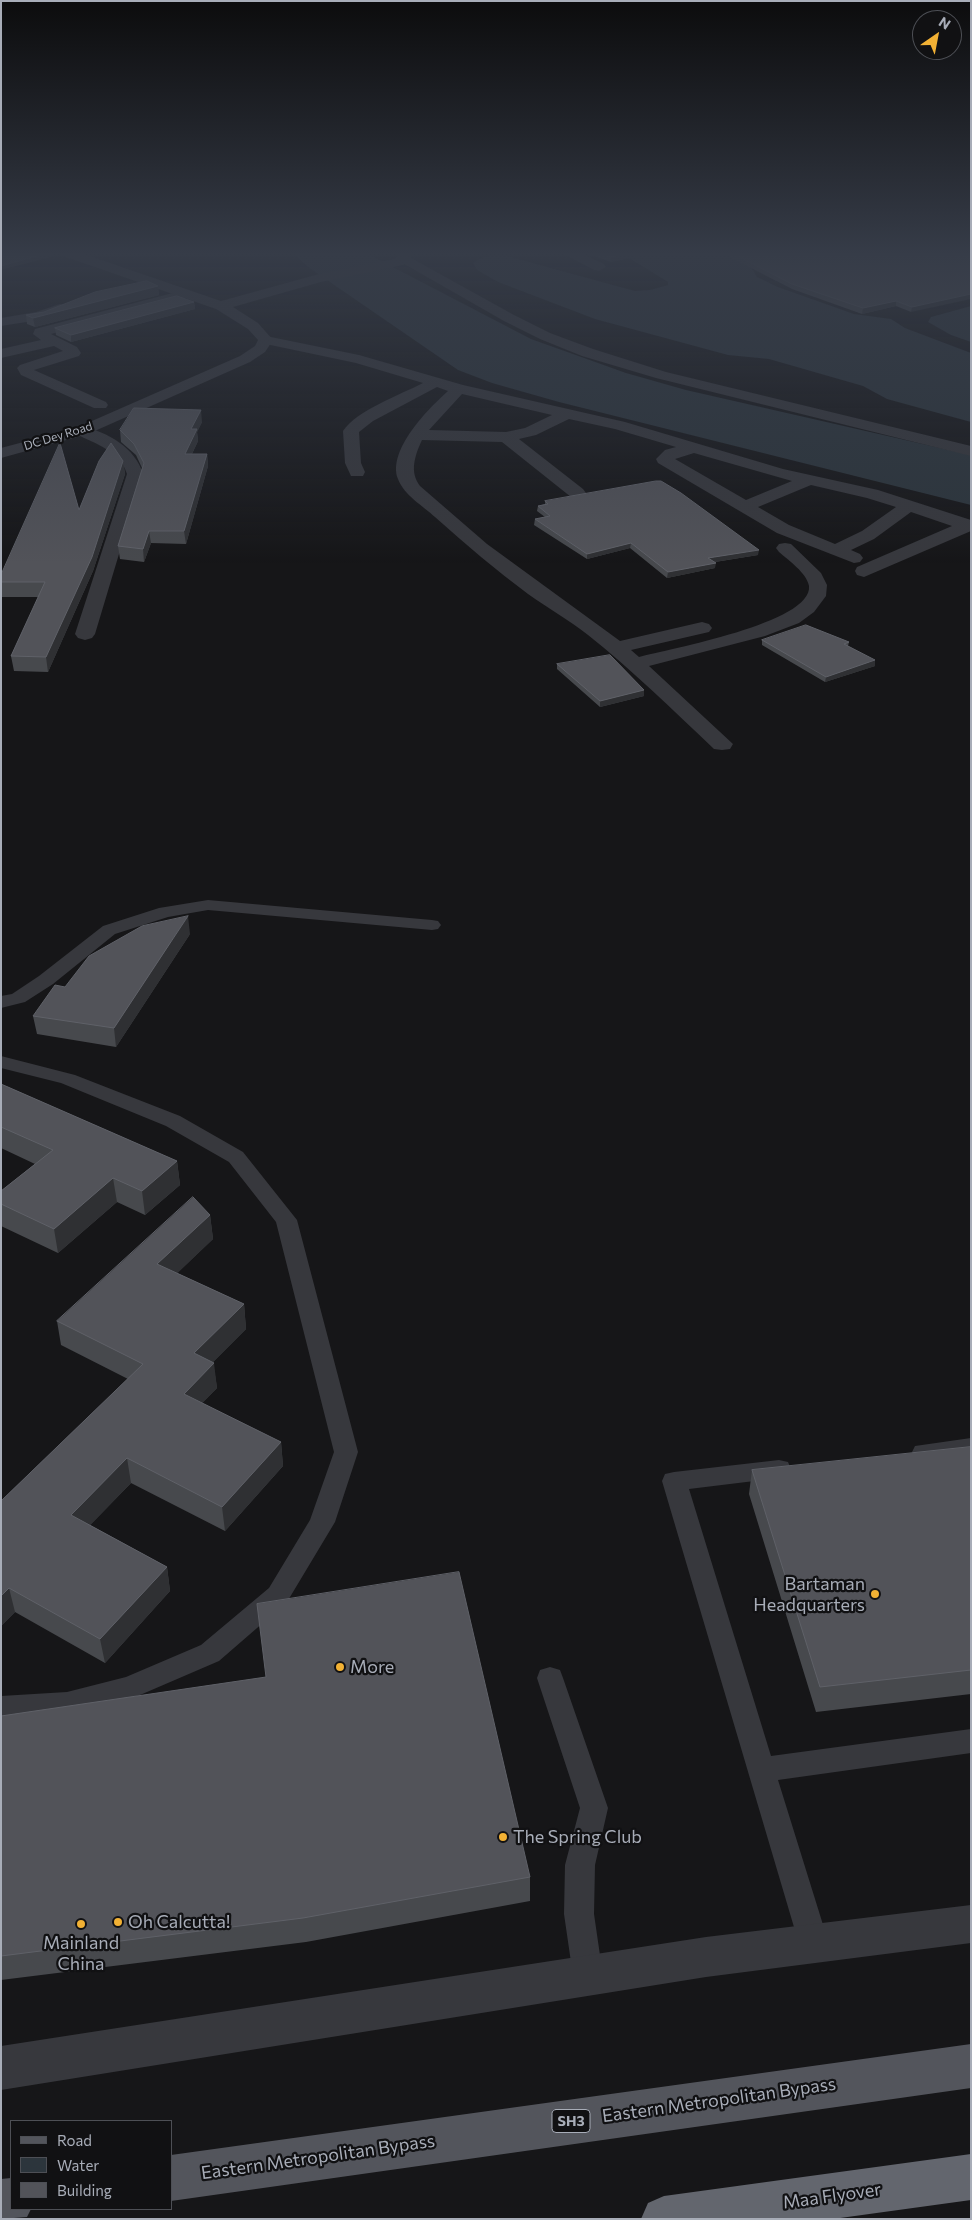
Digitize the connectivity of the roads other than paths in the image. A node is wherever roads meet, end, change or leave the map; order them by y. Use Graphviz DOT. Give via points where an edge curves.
graph roads {
  1 [pos="62,357"];
  2 [pos="249,357"];
  3 [pos="347,357"];
  4 [pos="598,357"];
  5 [pos="436,382"];
  6 [pos="459,389"];
  7 [pos="100,405"];
  8 [pos="566,414"];
  9 [pos="82,431"];
  10 [pos="418,434"];
  11 [pos="506,437"];
  12 [pos="692,448"];
  13 [pos="971,450"];
  14 [pos="1,452"];
  15 [pos="357,472"];
  16 [pos="807,481"];
  17 [pos="577,493"];
  18 [pos="909,506"];
  19 [pos="744,507"];
  20 [pos="969,525"];
  21 [pos="785,548"];
  22 [pos="835,551"];
  23 [pos="814,601"];
  24 [pos="85,634"];
  25 [pos="616,648"];
  26 [pos="635,664"];
  27 [pos="722,744"];
  28 [pos="432,925"];
  29 [pos="1,1002"];
  30 [pos="1,1062"];
  31 [pos="971,1447"];
  32 [pos="898,1455"];
  33 [pos="800,1467"];
  34 [pos="550,1678"];
  35 [pos="1,1708"];
  36 [pos="971,1741"];
  37 [pos="761,1770"];
  38 [pos="971,1924"];
  39 [pos="814,1944"];
  40 [pos="588,1976"];
  41 [pos="971,2066"];
  42 [pos="1,2068"];
  43 [pos="971,2177"];
  44 [pos="172,2178"];
  45 [pos="664,2219"];
  1 -- 7 [label="street" via="25,368 26,372"];
  2 -- 9 [label="street, DC Dey Road"];
  3 -- 5 [label="street"];
  4 -- 13 [label="street" via="661,375"];
  5 -- 6 [label="street"];
  5 -- 15 [label="street" via="367,418 350,431"];
  6 -- 8 [label="street"];
  6 -- 10 [label="street" via="430,417"];
  8 -- 11 [label="street" via="530,432"];
  8 -- 12 [label="street" via="620,425"];
  9 -- 14 [label="street, DC Dey Road"];
  9 -- 24 [label="street" via="128,458 134,465 135,474"];
  10 -- 11 [label="street"];
  10 -- 25 [label="street" via="405,464 406,478 414,490 481,548"];
  11 -- 17 [label="street"];
  12 -- 16 [label="street"];
  12 -- 19 [label="street" via="664,459"];
  16 -- 18 [label="street" via="872,494"];
  16 -- 19 [label="street"];
  18 -- 20 [label="street"];
  18 -- 22 [label="street" via="868,535"];
  19 -- 22 [label="street" via="782,529"];
  20 -- 22 [label="street" via="859,565"];
  21 -- 23 [label="street" via="812,573 818,585 818,596"];
  23 -- 25 [label="street"];
  23 -- 26 [label="street" via="792,619 758,632"];
  25 -- 26 [label="street"];
  26 -- 27 [label="street"];
  28 -- 29 [label="lane" via="208,905 165,912 109,930 18,998"];
  30 -- 35 [label="lane" via="68,1079 173,1121 236,1157 286,1220 346,1452 322,1522 278,1595 210,1653 121,1690 66,1704"];
  31 -- 32 [label="lane"];
  33 -- 37 [label="lane" via="674,1481"];
  34 -- 40 [label="lane" via="594,1808 580,1865 579,1914"];
  36 -- 37 [label="lane"];
  37 -- 39 [label="lane"];
  38 -- 39 [label="street"];
  39 -- 40 [label="street"];
  40 -- 42 [label="street"];
  41 -- 44 [label="main road, Eastern Metropolitan Bypass / SH3"];
  43 -- 45 [label="highway, Maa Flyover"];
}
